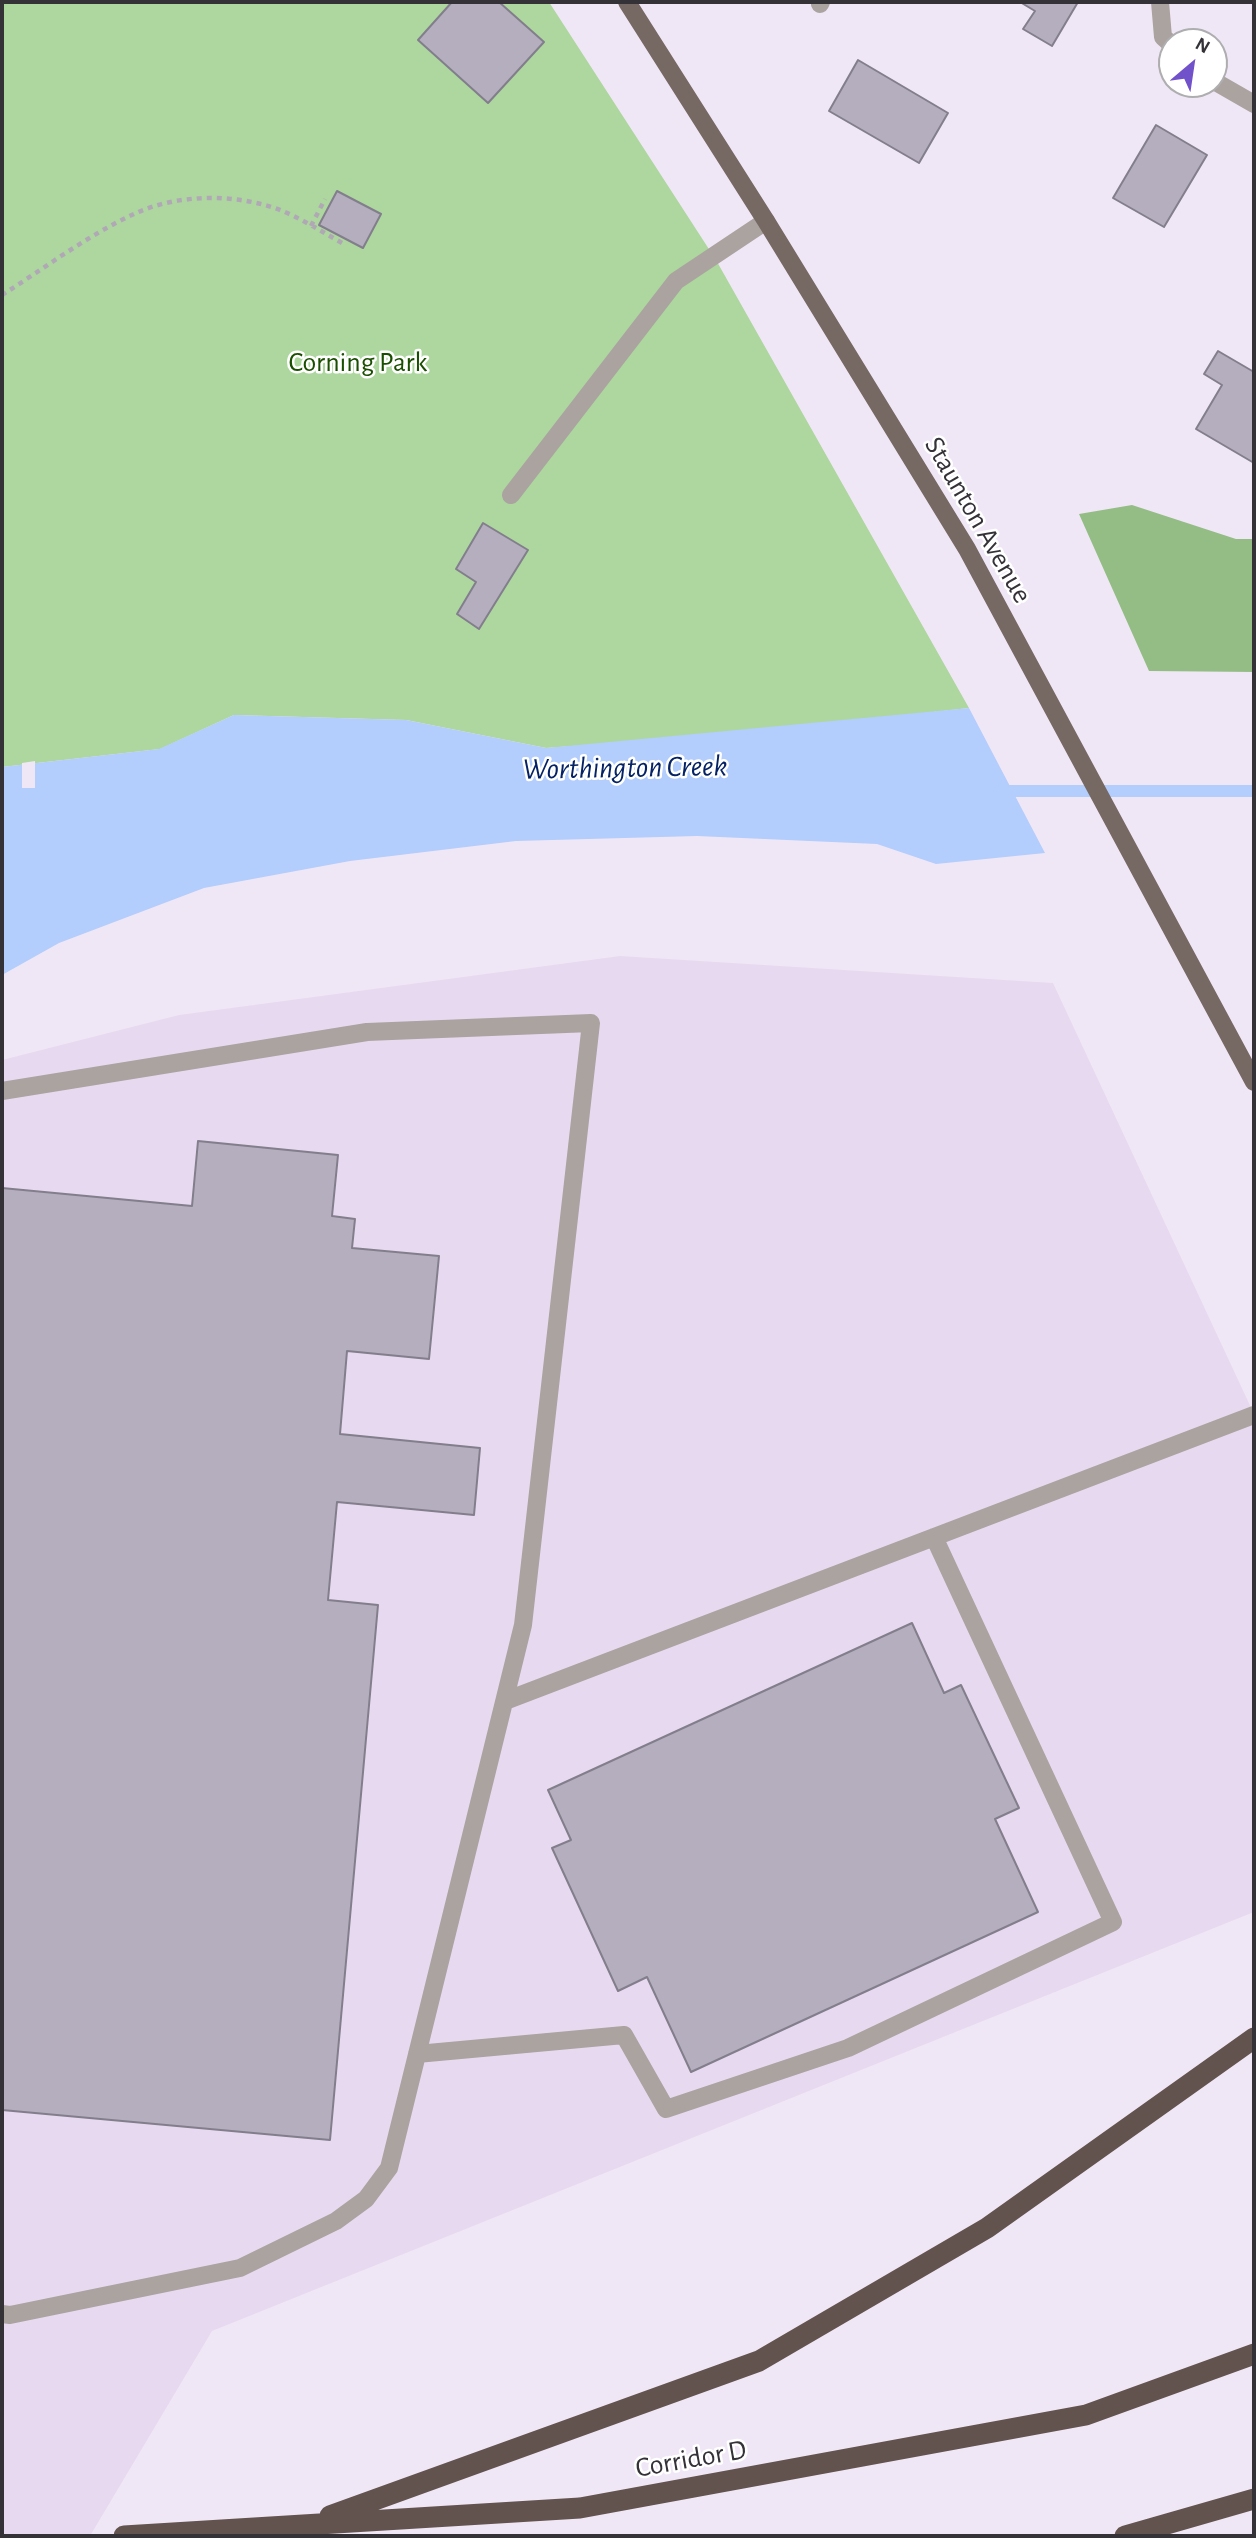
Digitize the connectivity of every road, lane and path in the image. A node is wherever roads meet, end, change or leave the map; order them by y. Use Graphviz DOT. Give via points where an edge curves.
graph roads {
  1 [pos="627,2"];
  2 [pos="1160,2"];
  3 [pos="1162,28"];
  4 [pos="1228,89"];
  5 [pos="1254,104"];
  6 [pos="325,199"];
  7 [pos="766,221"];
  8 [pos="311,226"];
  9 [pos="342,243"];
  10 [pos="2,295"];
  11 [pos="511,495"];
  12 [pos="1254,1082"];
  13 [pos="2,1091"];
  14 [pos="1254,1415"];
  15 [pos="934,1537"];
  16 [pos="505,1701"];
  17 [pos="1254,2038"];
  18 [pos="417,2054"];
  19 [pos="2,2314"];
  20 [pos="1254,2354"];
  21 [pos="1254,2500"];
  22 [pos="307,2525"];
  23 [pos="124,2536"];
  24 [pos="1125,2536"];
  1 -- 7 [label="main road, Staunton Avenue"];
  2 -- 3 [label="lane"];
  4 -- 5 [label="lane"];
  6 -- 8 [label="path"];
  7 -- 11 [label="lane" via="676,281"];
  7 -- 12 [label="main road, Staunton Avenue" via="967,549"];
  8 -- 9 [label="path"];
  8 -- 10 [label="path" via="258,204 225,199 167,203 134,214"];
  13 -- 16 [label="lane" via="367,1032 591,1023 523,1625"];
  14 -- 15 [label="lane"];
  15 -- 16 [label="lane"];
  15 -- 18 [label="lane" via="1112,1922 848,2048 666,2109 624,2035"];
  16 -- 18 [label="lane"];
  17 -- 22 [label="highway" via="987,2228 759,2361"];
  18 -- 19 [label="lane" via="389,2168 366,2199 336,2221 240,2268"];
  20 -- 22 [label="highway, Corridor D" via="1086,2415 580,2508"];
  21 -- 24 [label="highway"];
  22 -- 23 [label="highway, Corridor D"];
}
